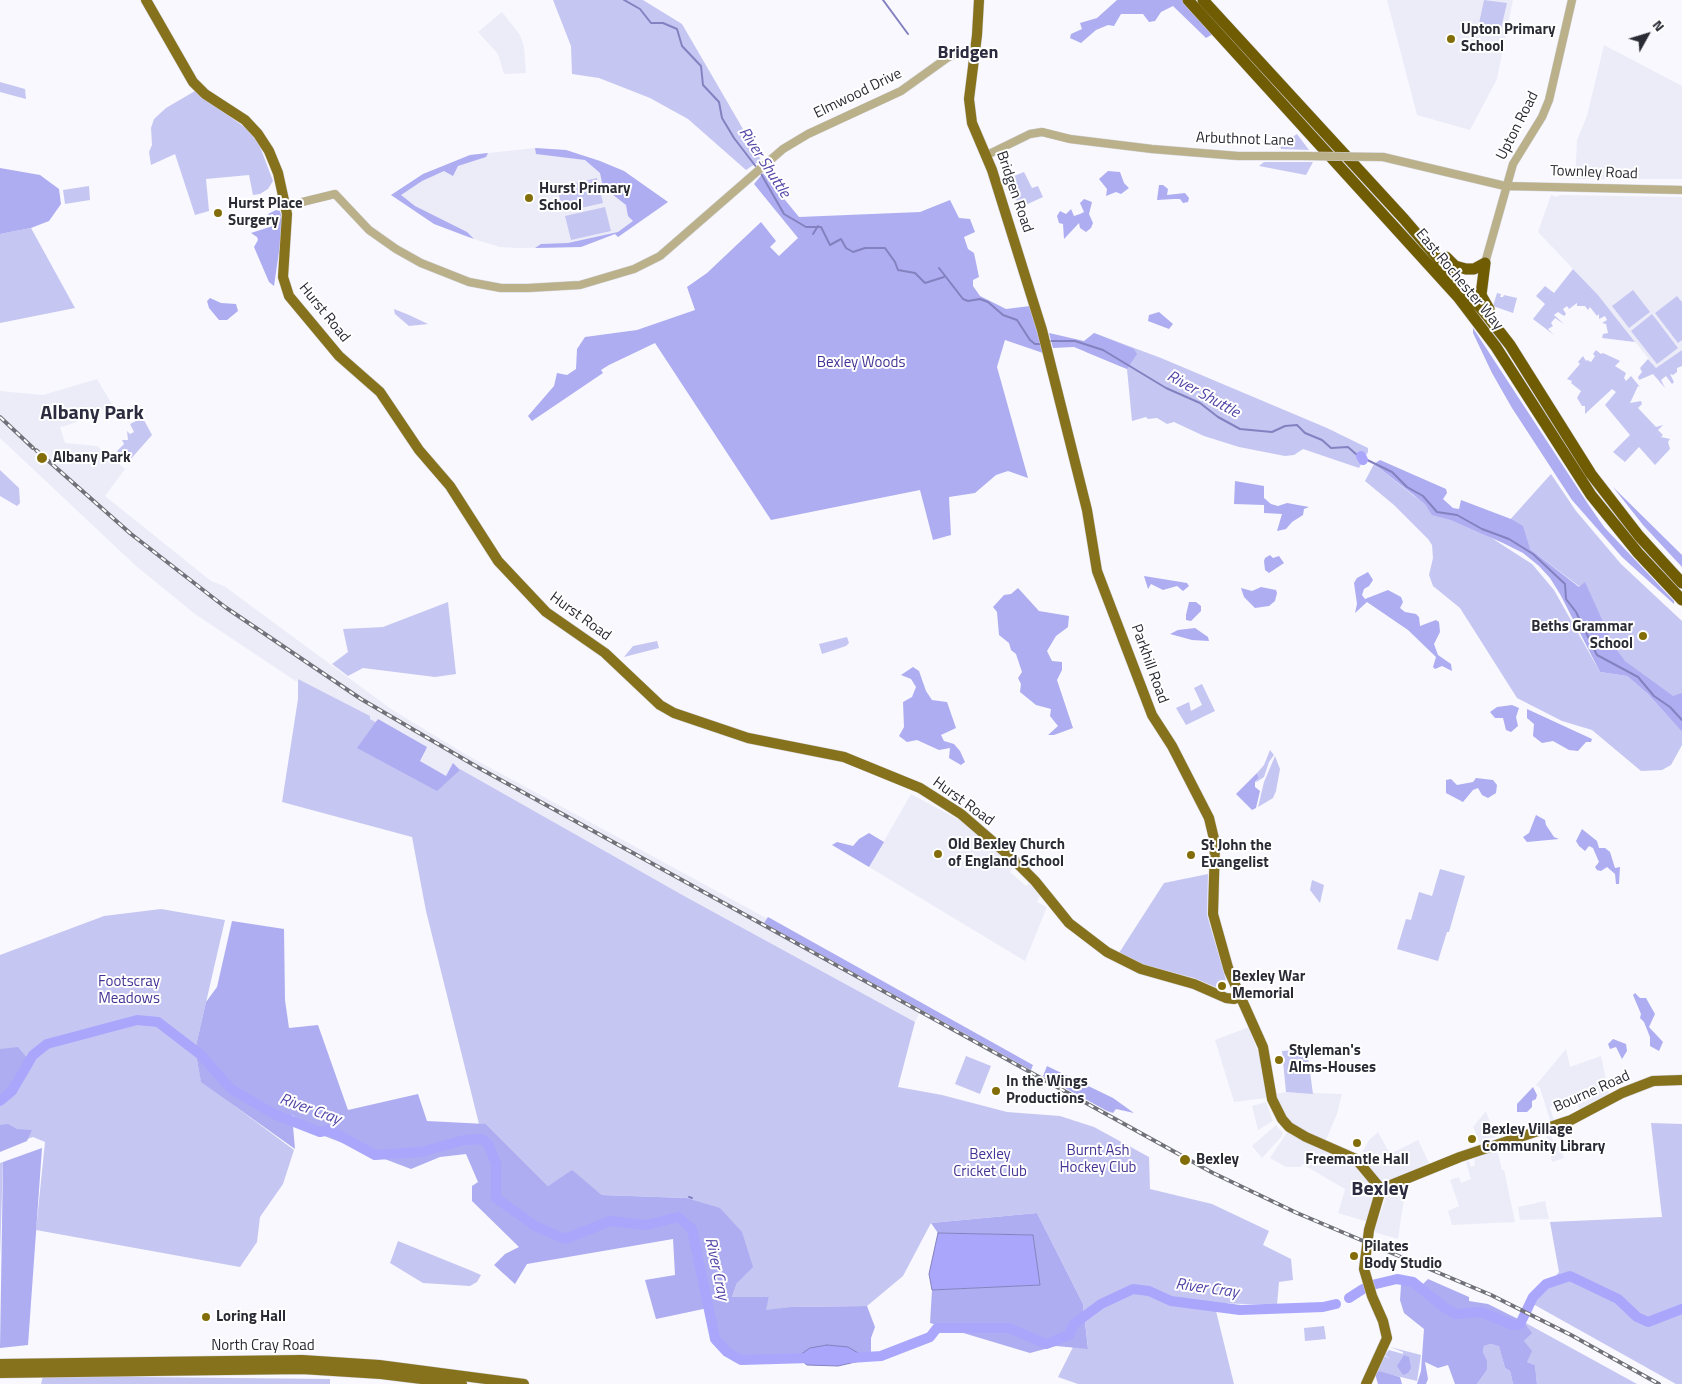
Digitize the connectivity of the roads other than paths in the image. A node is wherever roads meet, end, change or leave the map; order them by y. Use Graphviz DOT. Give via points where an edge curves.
graph roads {
  1 [pos="146,0"];
  2 [pos="979,0"];
  3 [pos="1188,0"];
  4 [pos="1203,0"];
  5 [pos="1572,0"];
  6 [pos="975,52"];
  7 [pos="987,155"];
  8 [pos="1505,186"];
  9 [pos="1682,190"];
  10 [pos="286,206"];
  11 [pos="1404,219"];
  12 [pos="1484,263"];
  13 [pos="1045,341"];
  14 [pos="1543,398"];
  15 [pos="1682,582"];
  16 [pos="1682,600"];
  17 [pos="1238,993"];
  18 [pos="1682,1080"];
  19 [pos="1647,1085"];
  20 [pos="1682,1085"];
  21 [pos="1381,1189"];
  22 [pos="0,1364"];
  23 [pos="0,1373"];
  24 [pos="462,1384"];
  25 [pos="524,1384"];
  26 [pos="1366,1384"];
  1 -- 10 [label="main road, Hurst Road" via="193,82 205,94 238,115 264,142 278,173"];
  2 -- 6 [label="main road, Bridgen Road"];
  3 -- 16 [label="highway, East Rochester Way" via="1458,297 1501,354 1591,495"];
  4 -- 11 [label="highway, East Rochester Way"];
  5 -- 8 [label="street, Upton Road" via="1549,100 1542,117 1521,147"];
  6 -- 7 [label="main road, Bridgen Road" via="970,112"];
  6 -- 10 [label="street, Elmwood Drive" via="959,52 901,91 808,134 765,164 660,256 634,269 580,285 501,288 469,282 421,263 369,230 335,194"];
  7 -- 8 [label="street, Arbuthnot Lane, bridge" via="1030,134 1042,132 1070,139 1238,156 1383,157"];
  7 -- 13 [label="main road, Bridgen Road"];
  8 -- 9 [label="street, Townley Road"];
  8 -- 12 [label="street, Upton Road"];
  10 -- 17 [label="main road, Hurst Road" via="288,228 283,277 289,296 339,356 380,392 419,450 450,486 498,561 546,612 605,654 670,711 740,736 844,757 926,792 961,814 1020,865 1069,923 1099,947 1134,967 1214,992"];
  11 -- 12 [label="highway" via="1421,231 1454,266 1474,269"];
  11 -- 14 [label="highway, East Rochester Way" via="1489,318"];
  12 -- 14 [label="highway" via="1481,295 1484,303 1522,352 1535,374"];
  13 -- 17 [label="main road, Parkhill Road" via="1087,510 1097,571 1152,715 1210,818 1215,843 1213,914"];
  14 -- 15 [label="highway, East Rochester Way" via="1591,474 1621,514"];
  17 -- 21 [label="main road, Parkhill Road" via="1263,1047 1273,1104 1282,1120 1306,1137 1356,1159"];
  18 -- 19 [label="main road, Bourne Road" via="1653,1081"];
  19 -- 20 [label="main road, Bourne Road"];
  19 -- 21 [label="main road, Bourne Road" via="1622,1093 1571,1120"];
  21 -- 26 [label="main road" via="1365,1250 1364,1269 1384,1321 1386,1338"];
  22 -- 25 [label="main road, North Cray Road" via="302,1360 386,1366"];
  23 -- 24 [label="main road, North Cray Road" via="302,1369"];
}
